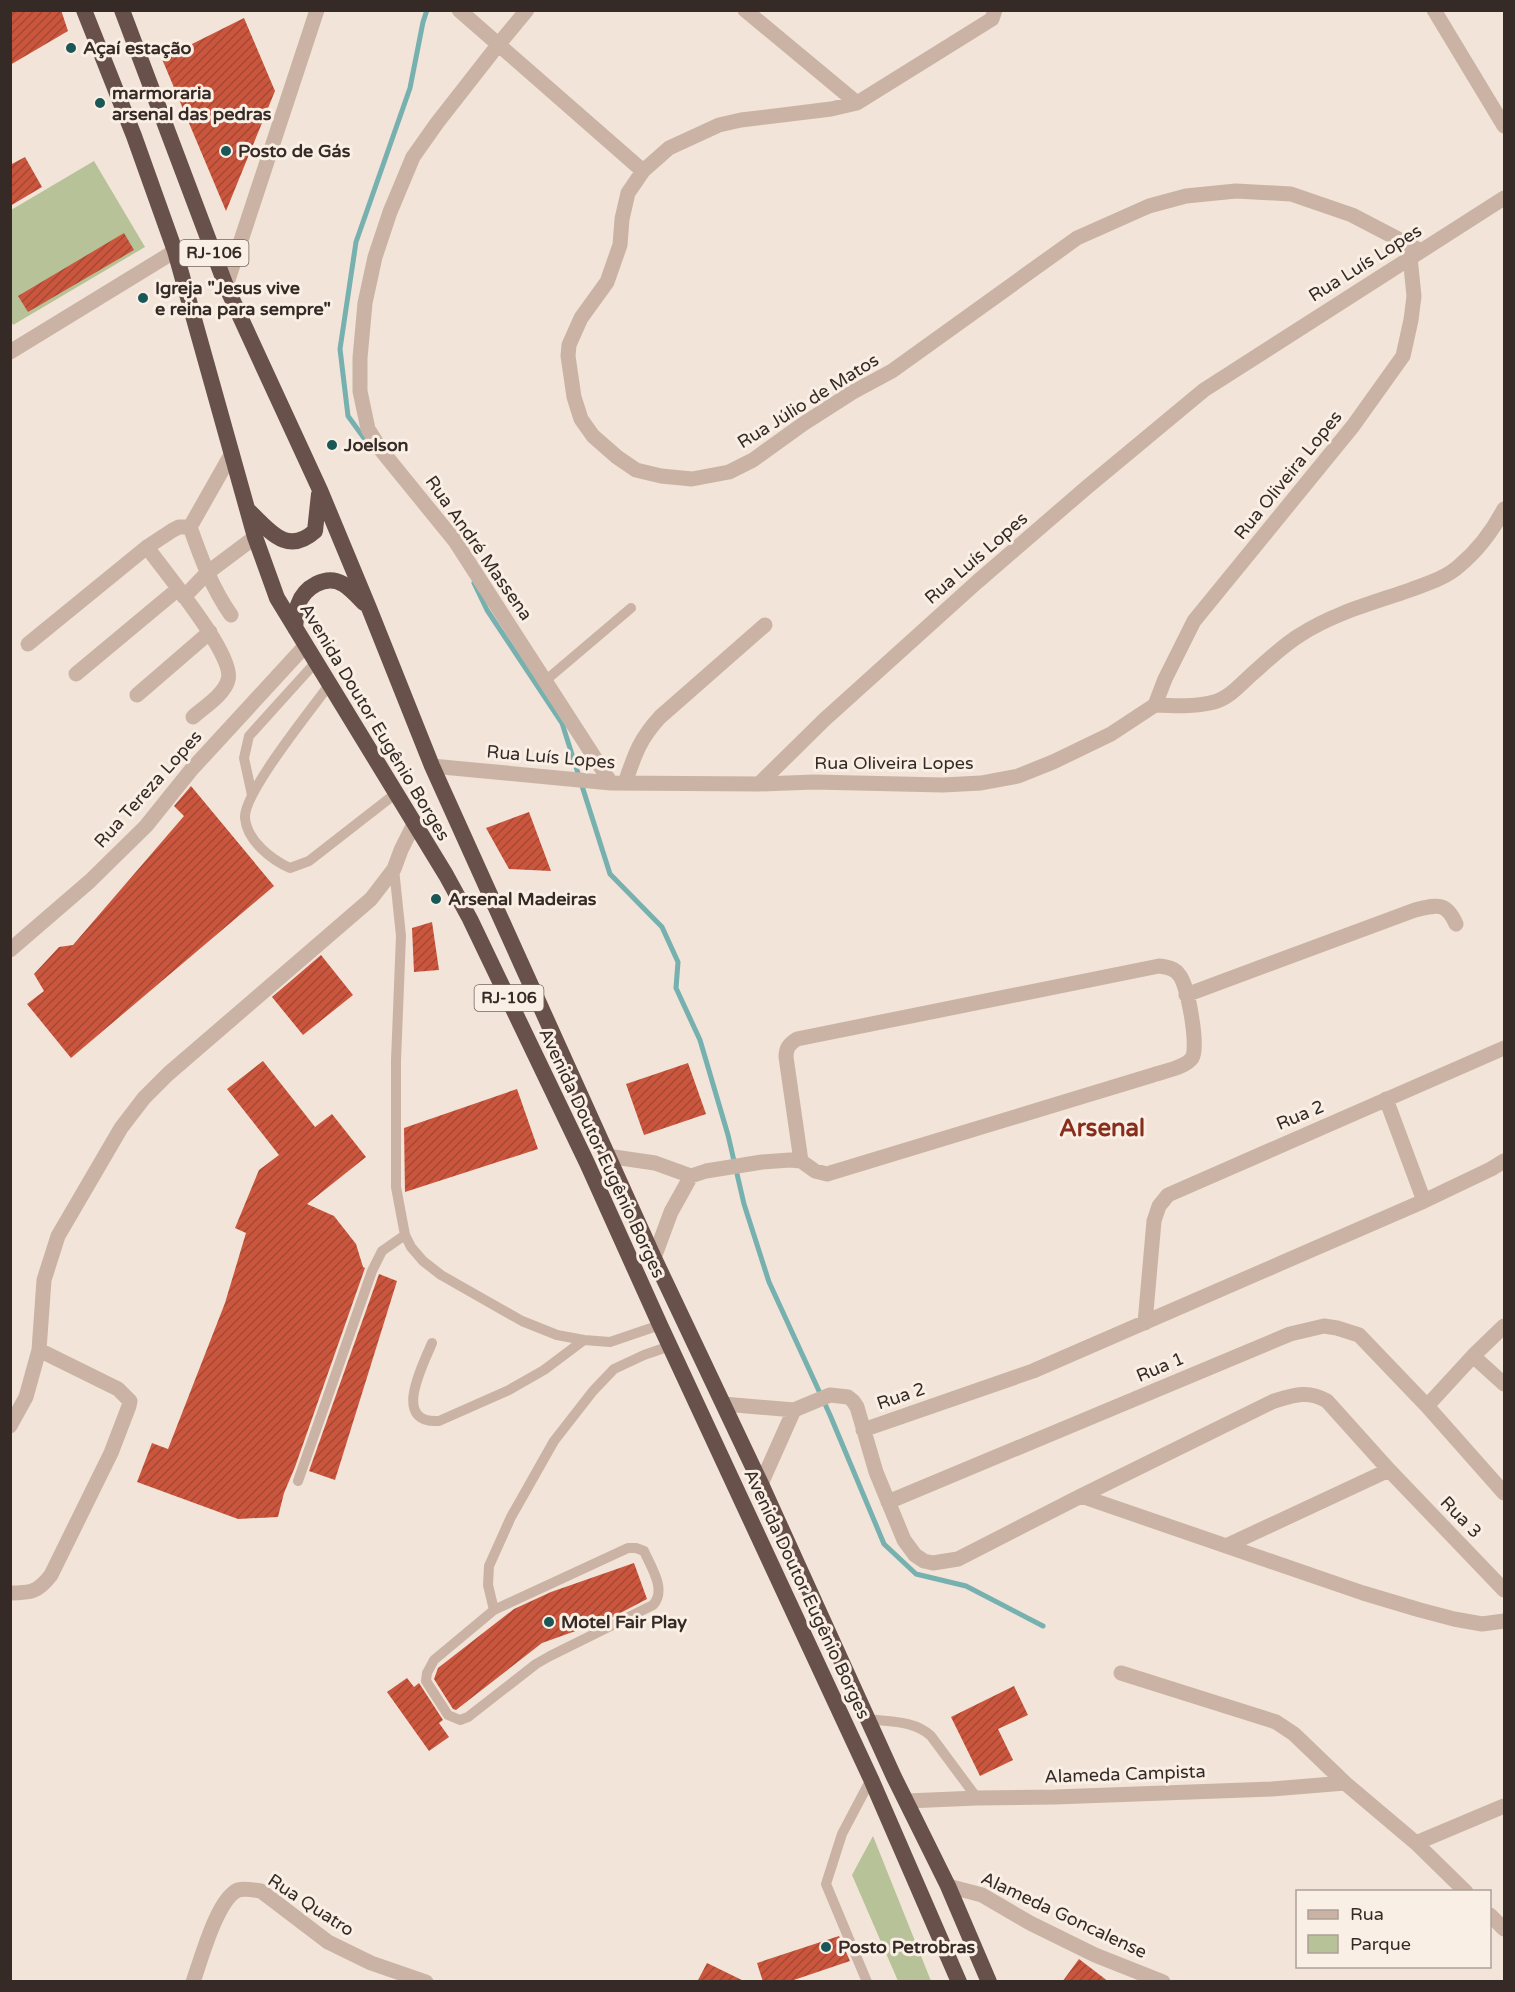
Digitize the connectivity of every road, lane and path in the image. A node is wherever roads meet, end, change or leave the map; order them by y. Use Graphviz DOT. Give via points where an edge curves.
graph roads {
  1 [pos="84,10"];
  2 [pos="122,10"];
  3 [pos="317,10"];
  4 [pos="459,10"];
  5 [pos="526,10"];
  6 [pos="745,10"];
  7 [pos="1434,10"];
  8 [pos="994,15"];
  9 [pos="498,45"];
  10 [pos="857,103"];
  11 [pos="1504,126"];
  12 [pos="643,171"];
  13 [pos="1504,198"];
  14 [pos="174,251"];
  15 [pos="1415,254"];
  16 [pos="226,286"];
  17 [pos="10,352"];
  18 [pos="232,453"];
  19 [pos="320,490"];
  20 [pos="1504,509"];
  21 [pos="248,510"];
  22 [pos="190,527"];
  23 [pos="255,537"];
  24 [pos="147,547"];
  25 [pos="207,573"];
  26 [pos="181,593"];
  27 [pos="369,608"];
  28 [pos="631,608"];
  29 [pos="231,615"];
  30 [pos="765,625"];
  31 [pos="295,628"];
  32 [pos="210,632"];
  33 [pos="28,644"];
  34 [pos="305,646"];
  35 [pos="315,663"];
  36 [pos="76,674"];
  37 [pos="545,681"];
  38 [pos="329,685"];
  39 [pos="137,695"];
  40 [pos="1155,705"];
  41 [pos="193,717"];
  42 [pos="432,766"];
  43 [pos="618,783"];
  44 [pos="759,784"];
  45 [pos="395,794"];
  46 [pos="252,795"];
  47 [pos="414,824"];
  48 [pos="394,869"];
  49 [pos="1456,924"];
  50 [pos="10,950"];
  51 [pos="1186,995"];
  52 [pos="1504,1048"];
  53 [pos="1386,1100"];
  54 [pos="607,1156"];
  55 [pos="801,1161"];
  56 [pos="1504,1161"];
  57 [pos="691,1176"];
  58 [pos="1424,1201"];
  59 [pos="405,1235"];
  60 [pos="654,1258"];
  61 [pos="1144,1323"];
  62 [pos="660,1325"];
  63 [pos="1504,1326"];
  64 [pos="584,1340"];
  65 [pos="432,1343"];
  66 [pos="670,1346"];
  67 [pos="39,1350"];
  68 [pos="1473,1356"];
  69 [pos="1504,1384"];
  70 [pos="723,1404"];
  71 [pos="1427,1406"];
  72 [pos="794,1410"];
  73 [pos="10,1426"];
  74 [pos="862,1430"];
  75 [pos="1389,1470"];
  76 [pos="298,1481"];
  77 [pos="760,1484"];
  78 [pos="1504,1493"];
  79 [pos="1081,1496"];
  80 [pos="888,1502"];
  81 [pos="1227,1545"];
  82 [pos="1504,1590"];
  83 [pos="10,1593"];
  84 [pos="494,1610"];
  85 [pos="1504,1621"];
  86 [pos="1121,1673"];
  87 [pos="867,1719"];
  88 [pos="871,1779"];
  89 [pos="1345,1783"];
  90 [pos="977,1798"];
  91 [pos="907,1801"];
  92 [pos="1504,1806"];
  93 [pos="1416,1843"];
  94 [pos="948,1886"];
  95 [pos="1464,1890"];
  96 [pos="1491,1916"];
  97 [pos="1504,1929"];
  98 [pos="193,1982"];
  99 [pos="426,1982"];
  100 [pos="867,1982"];
  101 [pos="959,1982"];
  102 [pos="990,1982"];
  103 [pos="1163,1982"];
  1 -- 14 [label="highway, Avenida Doutor Eugênio Borges / RJ-106"];
  2 -- 16 [label="highway, Avenida Doutor Eugênio Borges / RJ-106"];
  3 -- 16 [label="street"];
  4 -- 9 [label="street"];
  5 -- 9 [label="street, Rua André Massena"];
  6 -- 10 [label="street"];
  7 -- 11 [label="street"];
  8 -- 10 [label="street, Rua Júlio de Matos"];
  9 -- 12 [label="street"];
  9 -- 37 [label="street, Rua André Massena" via="413,157 390,212 365,303 360,391 368,429 381,450 454,541"];
  10 -- 12 [label="street, Rua Júlio de Matos" via="719,125 669,148"];
  12 -- 15 [label="street, Rua Júlio de Matos" via="627,194 620,245 607,282 573,332 568,356 574,397 581,419 593,436 636,470 672,477 692,479 729,472 753,460 803,424 892,371 1077,238 1149,206 1186,196 1236,191 1291,194 1352,215"];
  13 -- 15 [label="street, Rua Luís Lopes"];
  14 -- 17 [label="street"];
  14 -- 18 [label="highway, Avenida Doutor Eugênio Borges / RJ-106"];
  15 -- 40 [label="street, Rua Oliveira Lopes" via="1414,296 1403,356 1353,426 1194,621"];
  15 -- 44 [label="street, Rua Luís Lopes" via="1204,390 977,582"];
  16 -- 19 [label="highway, Avenida Doutor Eugênio Borges / RJ-106"];
  18 -- 21 [label="highway, Avenida Doutor Eugênio Borges / RJ-106"];
  18 -- 22 [label="street"];
  19 -- 21 [label="highway" via="315,531 305,540 280,539"];
  19 -- 27 [label="highway, Avenida Doutor Eugênio Borges / RJ-106"];
  20 -- 40 [label="street" via="1480,545 1449,573 1326,620 1300,635 1229,695 1215,702"];
  21 -- 23 [label="highway, Avenida Doutor Eugênio Borges / RJ-106"];
  22 -- 24 [label="street" via="172,530"];
  22 -- 25 [label="street"];
  23 -- 25 [label="street"];
  23 -- 31 [label="highway, Avenida Doutor Eugênio Borges / RJ-106" via="277,598"];
  24 -- 26 [label="street"];
  24 -- 33 [label="street"];
  25 -- 26 [label="street"];
  25 -- 29 [label="street"];
  26 -- 32 [label="street"];
  26 -- 36 [label="street"];
  27 -- 31 [label="highway" via="345,585 327,580 305,593 298,604"];
  27 -- 42 [label="highway, Avenida Doutor Eugênio Borges / RJ-106"];
  28 -- 37 [label="lane"];
  30 -- 43 [label="street" via="645,733"];
  31 -- 34 [label="highway, Avenida Doutor Eugênio Borges / RJ-106"];
  32 -- 39 [label="street"];
  32 -- 41 [label="street" via="228,666 228,682"];
  34 -- 35 [label="highway, Avenida Doutor Eugênio Borges / RJ-106"];
  34 -- 50 [label="street, Rua Tereza Lopes" via="191,770 146,826"];
  35 -- 38 [label="highway, Avenida Doutor Eugênio Borges / RJ-106"];
  35 -- 46 [label="lane" via="249,736 244,758"];
  37 -- 43 [label="street, Rua André Massena"];
  38 -- 45 [label="highway, Avenida Doutor Eugênio Borges / RJ-106"];
  38 -- 46 [label="lane"];
  40 -- 44 [label="street, Rua Oliveira Lopes" via="1111,734 1018,776 943,785"];
  42 -- 43 [label="street, Rua Luís Lopes"];
  42 -- 54 [label="highway, Avenida Doutor Eugênio Borges / RJ-106"];
  43 -- 44 [label="street, Rua Luís Lopes"];
  45 -- 46 [label="lane" via="309,861 290,868 279,864 247,829 245,816"];
  45 -- 47 [label="highway, Avenida Doutor Eugênio Borges / RJ-106"];
  47 -- 48 [label="street"];
  47 -- 62 [label="highway, Avenida Doutor Eugênio Borges / RJ-106" via="470,919"];
  48 -- 59 [label="lane" via="401,936 396,1187"];
  48 -- 67 [label="street" via="371,899 168,1074 121,1128 58,1236 44,1280"];
  49 -- 51 [label="street" via="1446,908 1415,910"];
  51 -- 55 [label="street" via="1194,1052 1187,1063 827,1174"];
  51 -- 55 [label="street" via="1181,977 1159,966 797,1039 790,1043 786,1057"];
  52 -- 53 [label="street"];
  53 -- 58 [label="street"];
  53 -- 61 [label="street, Rua 2" via="1168,1195 1154,1221"];
  54 -- 57 [label="street" via="656,1163"];
  54 -- 60 [label="highway, Avenida Doutor Eugênio Borges / RJ-106"];
  55 -- 57 [label="street" via="762,1162"];
  56 -- 58 [label="street"];
  57 -- 60 [label="street" via="671,1212"];
  58 -- 61 [label="street"];
  59 -- 64 [label="lane" via="423,1261 441,1275 522,1321 557,1335"];
  59 -- 76 [label="lane" via="382,1251 372,1271"];
  60 -- 70 [label="highway, Avenida Doutor Eugênio Borges / RJ-106"];
  61 -- 74 [label="street, Rua 2" via="1033,1371"];
  62 -- 64 [label="lane" via="610,1342"];
  62 -- 66 [label="highway, Avenida Doutor Eugênio Borges / RJ-106"];
  63 -- 68 [label="street"];
  64 -- 65 [label="lane" via="509,1390 430,1422 413,1408 412,1392"];
  66 -- 84 [label="lane" via="614,1369 554,1441 511,1516 489,1566 488,1585"];
  66 -- 88 [label="highway, Avenida Doutor Eugênio Borges / RJ-106"];
  67 -- 73 [label="street" via="26,1397"];
  67 -- 83 [label="street" via="118,1389 129,1406 111,1454 51,1575 42,1587 29,1593"];
  68 -- 69 [label="street"];
  68 -- 71 [label="street"];
  70 -- 72 [label="street"];
  70 -- 77 [label="highway, Avenida Doutor Eugênio Borges / RJ-106"];
  71 -- 78 [label="street"];
  71 -- 80 [label="street, Rua 1" via="1359,1335 1324,1326 1311,1328"];
  72 -- 74 [label="street" via="830,1395 848,1397 857,1407"];
  72 -- 77 [label="street"];
  74 -- 80 [label="street, Rua 2"];
  75 -- 79 [label="street, Rua 2" via="1327,1401 1316,1394 1303,1394 1274,1401"];
  75 -- 81 [label="street"];
  75 -- 82 [label="street, Rua 3"];
  77 -- 87 [label="highway, Avenida Doutor Eugênio Borges / RJ-106"];
  79 -- 80 [label="street, Rua 2" via="958,1559 933,1563 915,1555"];
  79 -- 81 [label="street"];
  81 -- 85 [label="street" via="1419,1610 1482,1624"];
  84 -- 84 [label="lane" via="628,1548 644,1551 660,1592 647,1610 550,1656 468,1717 453,1718 426,1681 427,1673 434,1660"];
  86 -- 89 [label="street" via="1276,1722"];
  87 -- 90 [label="lane" via="924,1729"];
  87 -- 91 [label="highway, Avenida Doutor Eugênio Borges / RJ-106"];
  88 -- 100 [label="lane" via="842,1834 826,1884"];
  88 -- 101 [label="highway, Avenida Doutor Eugênio Borges / RJ-106"];
  89 -- 90 [label="street, Alameda Campista"];
  89 -- 93 [label="street"];
  90 -- 91 [label="street, Alameda Campista"];
  91 -- 94 [label="highway, Avenida Doutor Eugênio Borges / RJ-106"];
  92 -- 93 [label="street"];
  93 -- 95 [label="street"];
  94 -- 102 [label="highway, Avenida Doutor Eugênio Borges / RJ-106"];
  94 -- 103 [label="street, Alameda Goncalense" via="982,1895 1095,1955"];
  96 -- 97 [label="street"];
  98 -- 99 [label="street, Rua Quatro" via="221,1906 237,1890 250,1889 261,1891 328,1942 371,1964"];
}
